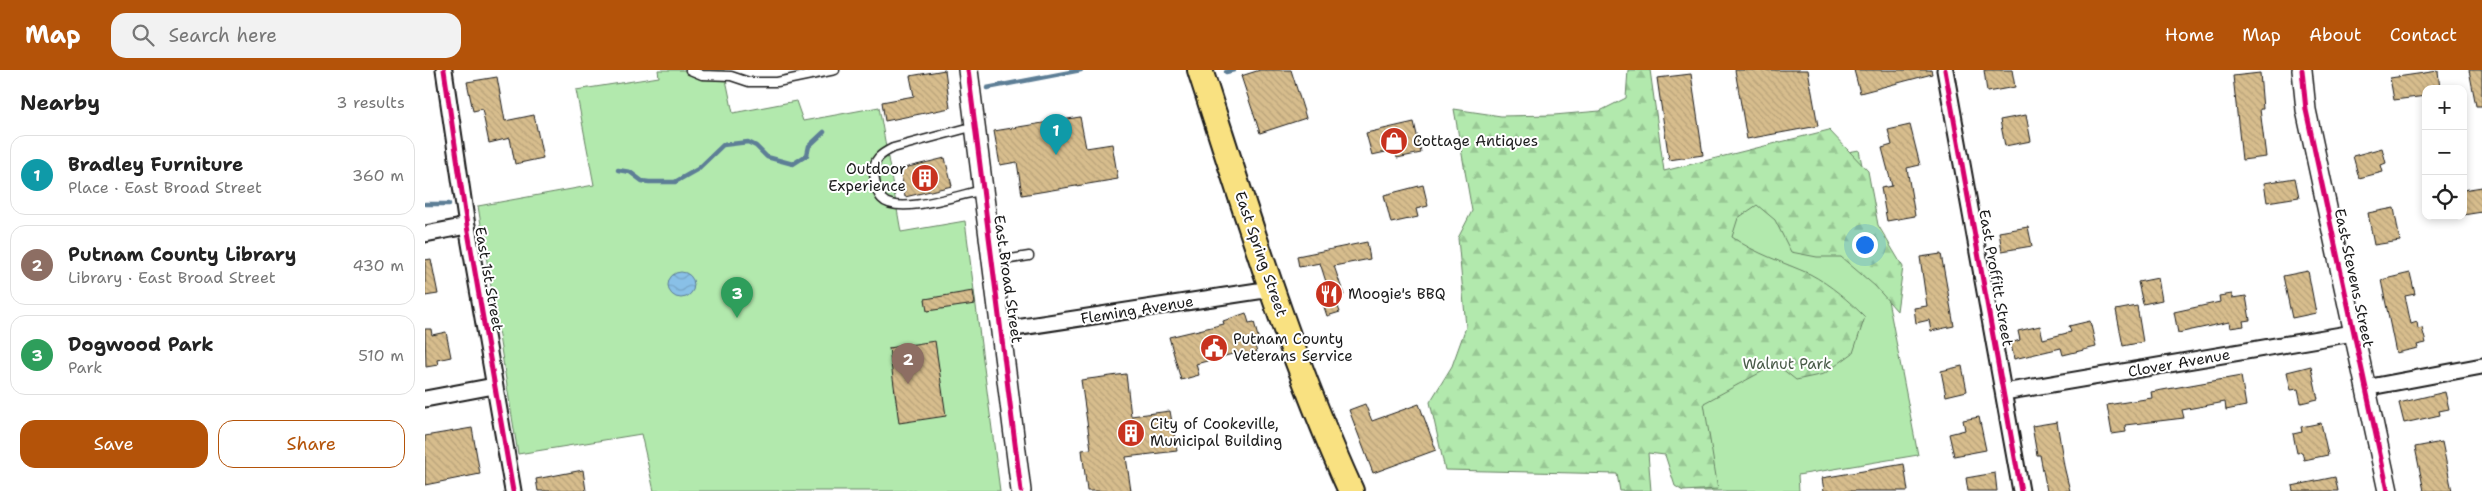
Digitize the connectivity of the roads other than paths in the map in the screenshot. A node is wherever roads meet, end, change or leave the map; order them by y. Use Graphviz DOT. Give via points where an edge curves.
graph roads {
  1 [pos="444,70"];
  2 [pos="690,70"];
  3 [pos="835,70"];
  4 [pos="968,70"];
  5 [pos="1200,70"];
  6 [pos="1945,70"];
  7 [pos="2302,70"];
  8 [pos="975,126"];
  9 [pos="983,190"];
  10 [pos="467,226"];
  11 [pos="425,234"];
  12 [pos="1029,256"];
  13 [pos="992,262"];
  14 [pos="1271,289"];
  15 [pos="1002,330"];
  16 [pos="2353,333"];
  17 [pos="2482,366"];
  18 [pos="494,386"];
  19 [pos="2365,388"];
  20 [pos="2004,392"];
  21 [pos="425,399"];
  22 [pos="513,491"];
  23 [pos="1021,491"];
  24 [pos="1351,491"];
  25 [pos="2021,491"];
  26 [pos="2388,491"];
  1 -- 10 [label="street, East 1st Street"];
  2 -- 3 [label="lane" via="701,75 731,76 749,82"];
  4 -- 8 [label="street, East Broad Street"];
  5 -- 14 [label="main road, East Spring Street"];
  6 -- 20 [label="street, East Proffitt Street"];
  7 -- 16 [label="street, East Stevens Street" via="2305,110"];
  8 -- 9 [label="street, East Broad Street"];
  8 -- 9 [label="lane" via="893,148 881,154 874,164 874,174 882,199 891,205 905,206"];
  9 -- 13 [label="street, East Broad Street"];
  10 -- 11 [label="street"];
  10 -- 18 [label="street, East 1st Street"];
  12 -- 13 [label="lane"];
  13 -- 15 [label="street, East Broad Street"];
  14 -- 15 [label="street, Fleming Avenue"];
  14 -- 24 [label="main road, East Spring Street" via="1312,402"];
  15 -- 23 [label="street, East Broad Street"];
  16 -- 19 [label="street, East Stevens Street"];
  16 -- 20 [label="street, Clover Avenue"];
  17 -- 19 [label="street"];
  18 -- 21 [label="street"];
  18 -- 22 [label="street, East 1st Street"];
  19 -- 26 [label="street, East Stevens Street"];
  20 -- 25 [label="street, East Proffitt Street"];
}
